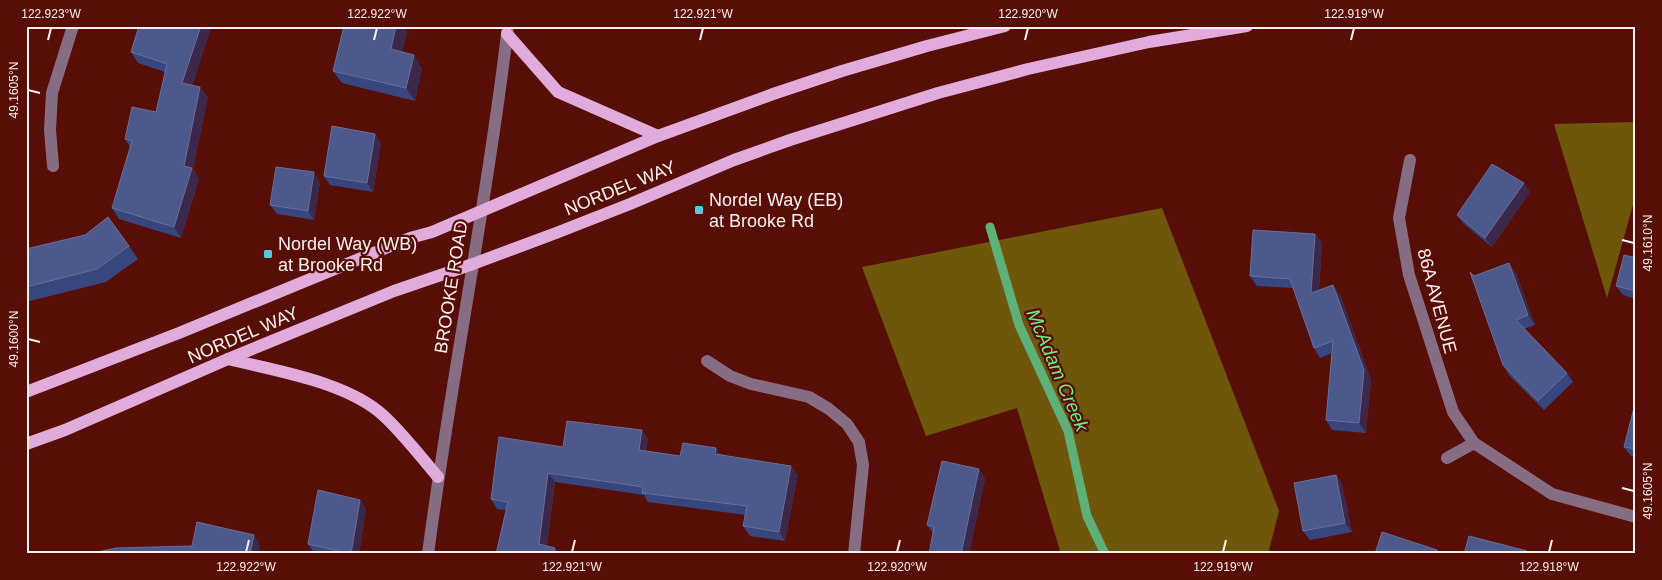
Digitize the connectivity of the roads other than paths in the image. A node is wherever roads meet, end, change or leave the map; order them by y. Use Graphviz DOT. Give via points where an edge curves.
graph roads {
  1 [pos="73,26"];
  2 [pos="1005,26"];
  3 [pos="1247,26"];
  4 [pos="508,30"];
  5 [pos="658,136"];
  6 [pos="1410,160"];
  7 [pos="53,166"];
  8 [pos="482,211"];
  9 [pos="473,264"];
  10 [pos="228,359"];
  11 [pos="708,361"];
  12 [pos="26,392"];
  13 [pos="1474,443"];
  14 [pos="26,444"];
  15 [pos="1447,458"];
  16 [pos="438,477"];
  17 [pos="1636,517"];
  18 [pos="428,554"];
  19 [pos="854,554"];
  1 -- 7 [label="street" via="52,92 50,130"];
  2 -- 5 [label="main road, NORDEL WAY" via="842,71"];
  3 -- 9 [label="main road, NORDEL WAY" via="1148,42 911,101 742,157"];
  4 -- 5 [label="main road" via="558,92"];
  4 -- 8 [label="street, BROOKE ROAD"];
  5 -- 8 [label="main road, NORDEL WAY"];
  6 -- 13 [label="street, 86A AVENUE" via="1399,218 1409,275 1453,412"];
  8 -- 9 [label="street, BROOKE ROAD"];
  8 -- 12 [label="main road, NORDEL WAY"];
  9 -- 10 [label="main road, NORDEL WAY" via="394,291"];
  9 -- 16 [label="street, BROOKE ROAD"];
  10 -- 14 [label="main road, NORDEL WAY"];
  10 -- 16 [label="main road" via="318,382 366,403 384,416"];
  11 -- 19 [label="street" via="730,376 750,384 809,398 847,424 859,442 863,465"];
  13 -- 15 [label="street"];
  13 -- 17 [label="street, 86A AVENUE" via="1552,494"];
  16 -- 18 [label="street, BROOKE ROAD"];
}
